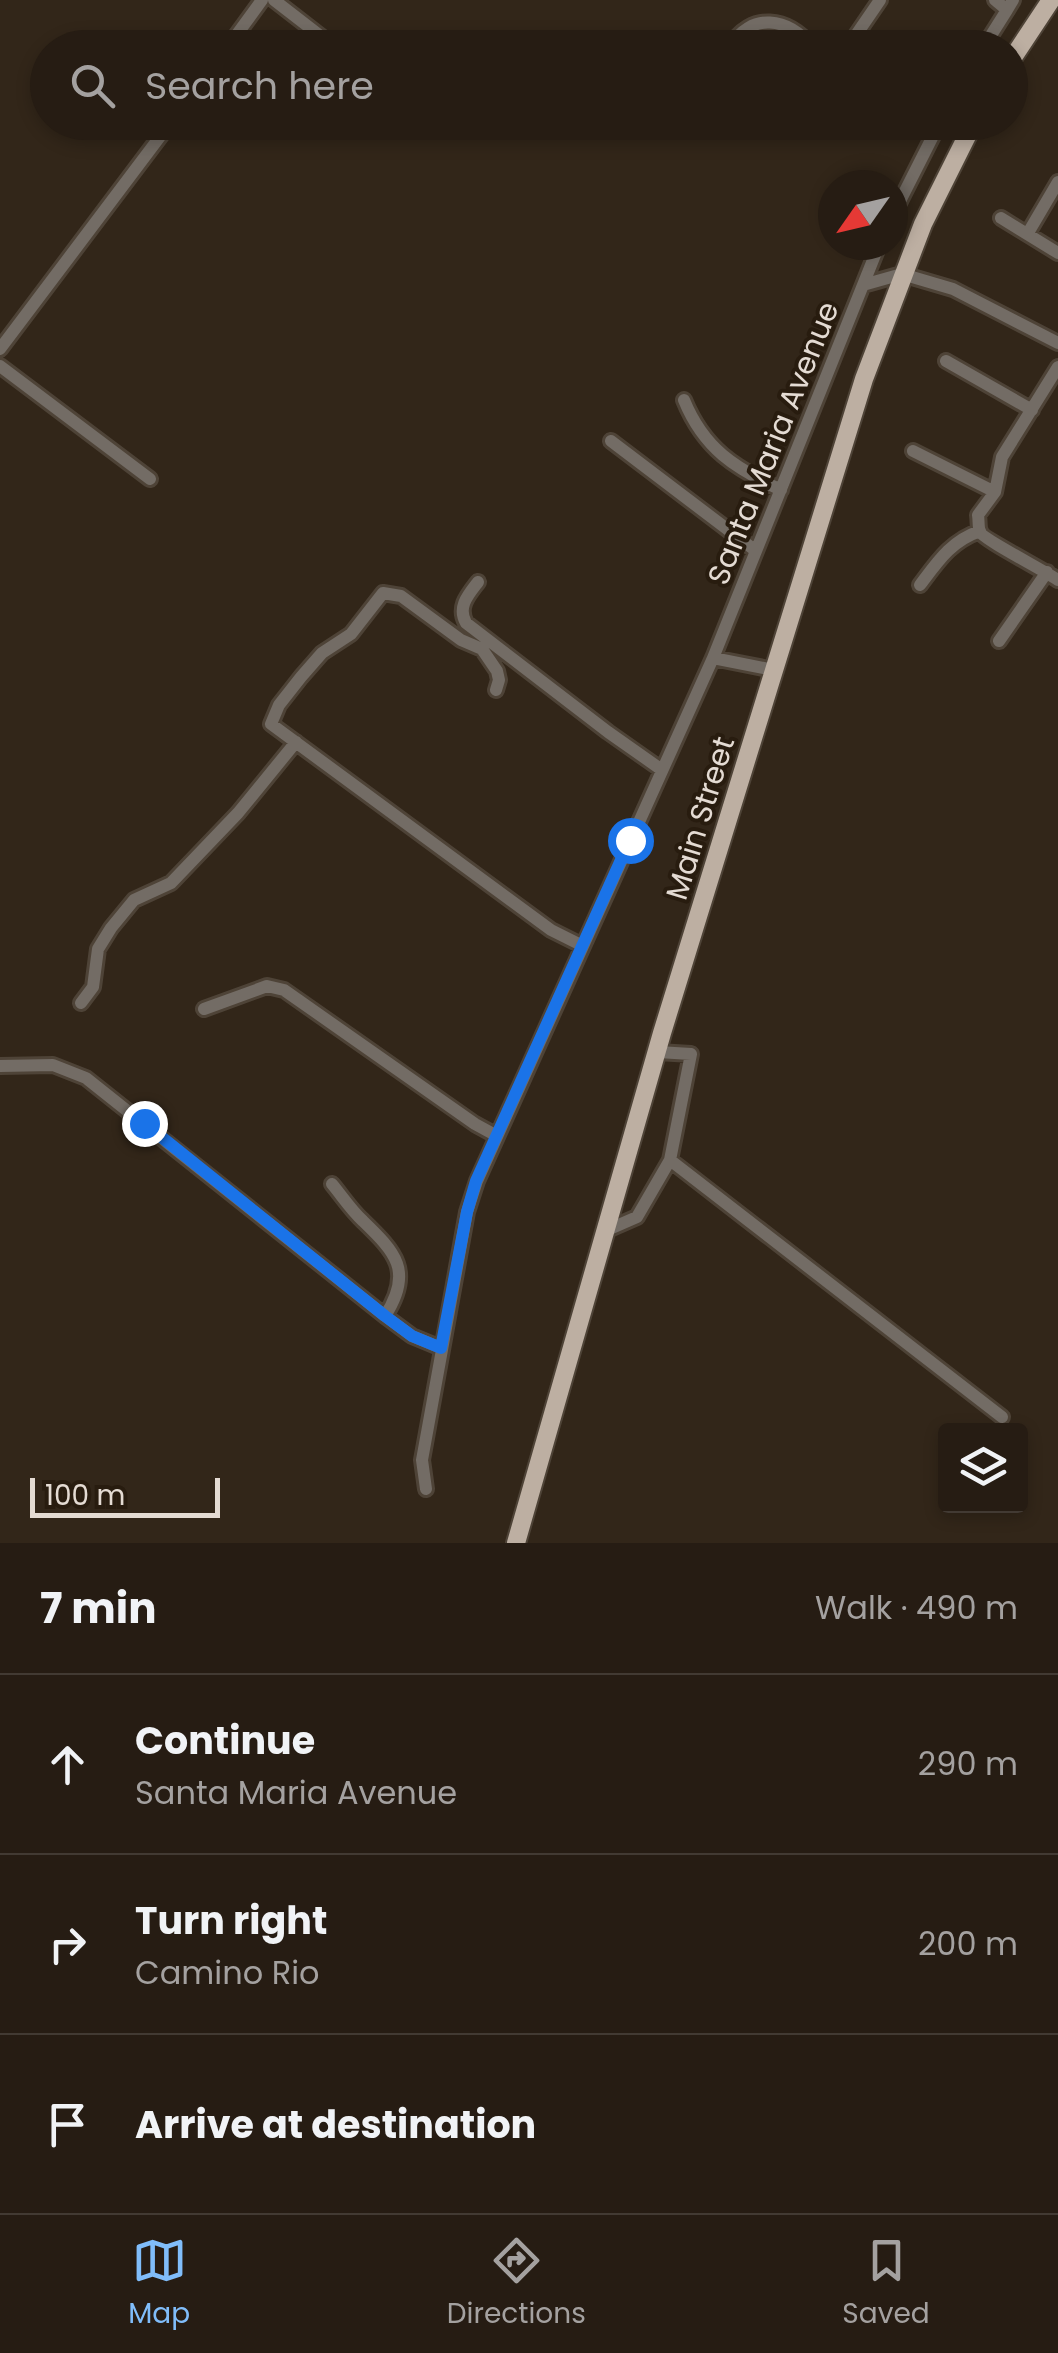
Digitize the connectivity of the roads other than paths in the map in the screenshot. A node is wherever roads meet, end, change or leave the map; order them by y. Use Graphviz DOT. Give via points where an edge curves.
graph roads {
  1 [pos="262,0"];
  2 [pos="274,0"];
  3 [pos="880,0"];
  4 [pos="995,0"];
  5 [pos="1051,0"];
  6 [pos="1010,5"];
  7 [pos="240,30"];
  8 [pos="313,30"];
  9 [pos="742,30"];
  10 [pos="787,30"];
  11 [pos="859,30"];
  12 [pos="994,30"];
  13 [pos="1028,35"];
  14 [pos="157,140"];
  15 [pos="931,140"];
  16 [pos="965,140"];
  17 [pos="1058,182"];
  18 [pos="908,186"];
  19 [pos="1000,218"];
  20 [pos="1028,233"];
  21 [pos="1058,253"];
  22 [pos="873,260"];
  23 [pos="902,274"];
  24 [pos="863,285"];
  25 [pos="1058,343"];
  26 [pos="0,349"];
  27 [pos="946,361"];
  28 [pos="0,366"];
  29 [pos="1058,367"];
  30 [pos="684,400"];
  31 [pos="1032,410"];
  32 [pos="612,441"];
  33 [pos="913,451"];
  34 [pos="150,479"];
  35 [pos="781,490"];
  36 [pos="994,492"];
  37 [pos="980,532"];
  38 [pos="759,545"];
  39 [pos="1052,576"];
  40 [pos="478,582"];
  41 [pos="920,584"];
  42 [pos="998,641"];
  43 [pos="713,658"];
  44 [pos="774,670"];
  45 [pos="496,690"];
  46 [pos="296,742"];
  47 [pos="662,770"];
  48 [pos="583,946"];
  49 [pos="81,1003"];
  50 [pos="204,1009"];
  51 [pos="658,1052"];
  52 [pos="0,1066"];
  53 [pos="497,1136"];
  54 [pos="670,1160"];
  55 [pos="332,1184"];
  56 [pos="604,1231"];
  57 [pos="385,1316"];
  58 [pos="441,1348"];
  59 [pos="1002,1417"];
  60 [pos="426,1490"];
  61 [pos="516,1543"];
  1 -- 7 [label="street"];
  2 -- 8 [label="street"];
  3 -- 11 [label="street"];
  4 -- 6 [label="street"];
  5 -- 13 [label="main road"];
  6 -- 12 [label="street"];
  9 -- 10 [label="street" via="764,21"];
  14 -- 26 [label="street"];
  15 -- 18 [label="street"];
  16 -- 23 [label="main road, Main Street"];
  17 -- 20 [label="street"];
  19 -- 20 [label="street"];
  20 -- 21 [label="street"];
  22 -- 24 [label="street"];
  23 -- 24 [label="street, Santa Maria Avenue"];
  23 -- 25 [label="street" via="953,289"];
  23 -- 44 [label="main road, Main Street"];
  24 -- 35 [label="street, Santa Maria Avenue"];
  27 -- 31 [label="street"];
  28 -- 34 [label="street"];
  29 -- 31 [label="street"];
  30 -- 35 [label="street" via="700,434 726,460"];
  31 -- 36 [label="street" via="1002,457"];
  32 -- 38 [label="street"];
  33 -- 36 [label="street"];
  35 -- 38 [label="street, Santa Maria Avenue"];
  36 -- 37 [label="street" via="978,515"];
  37 -- 39 [label="street"];
  37 -- 41 [label="street" via="948,548"];
  38 -- 43 [label="street, Santa Maria Avenue"];
  39 -- 42 [label="street"];
  40 -- 47 [label="street" via="461,612 466,623"];
  43 -- 44 [label="street"];
  43 -- 47 [label="street, Santa Maria Avenue"];
  44 -- 51 [label="main road, Main Street"];
  45 -- 46 [label="street" via="497,671 482,649 401,596 383,594 279,705 271,724"];
  46 -- 48 [label="street" via="551,930"];
  46 -- 49 [label="street" via="171,883 134,900 98,949 93,986"];
  47 -- 48 [label="street, Santa Maria Avenue"];
  48 -- 53 [label="street, Santa Maria Avenue"];
  50 -- 53 [label="street" via="267,986 284,990"];
  51 -- 54 [label="street" via="691,1054"];
  51 -- 56 [label="main road, Main Street"];
  52 -- 57 [label="street" via="54,1066 86,1078"];
  53 -- 58 [label="street, Santa Maria Avenue" via="467,1212"];
  54 -- 56 [label="street" via="637,1216"];
  54 -- 59 [label="street"];
  55 -- 57 [label="street" via="396,1258 395,1300"];
  56 -- 61 [label="main road, Main Street"];
  57 -- 58 [label="street"];
  58 -- 60 [label="street, Santa Maria Avenue" via="422,1460"];
}
